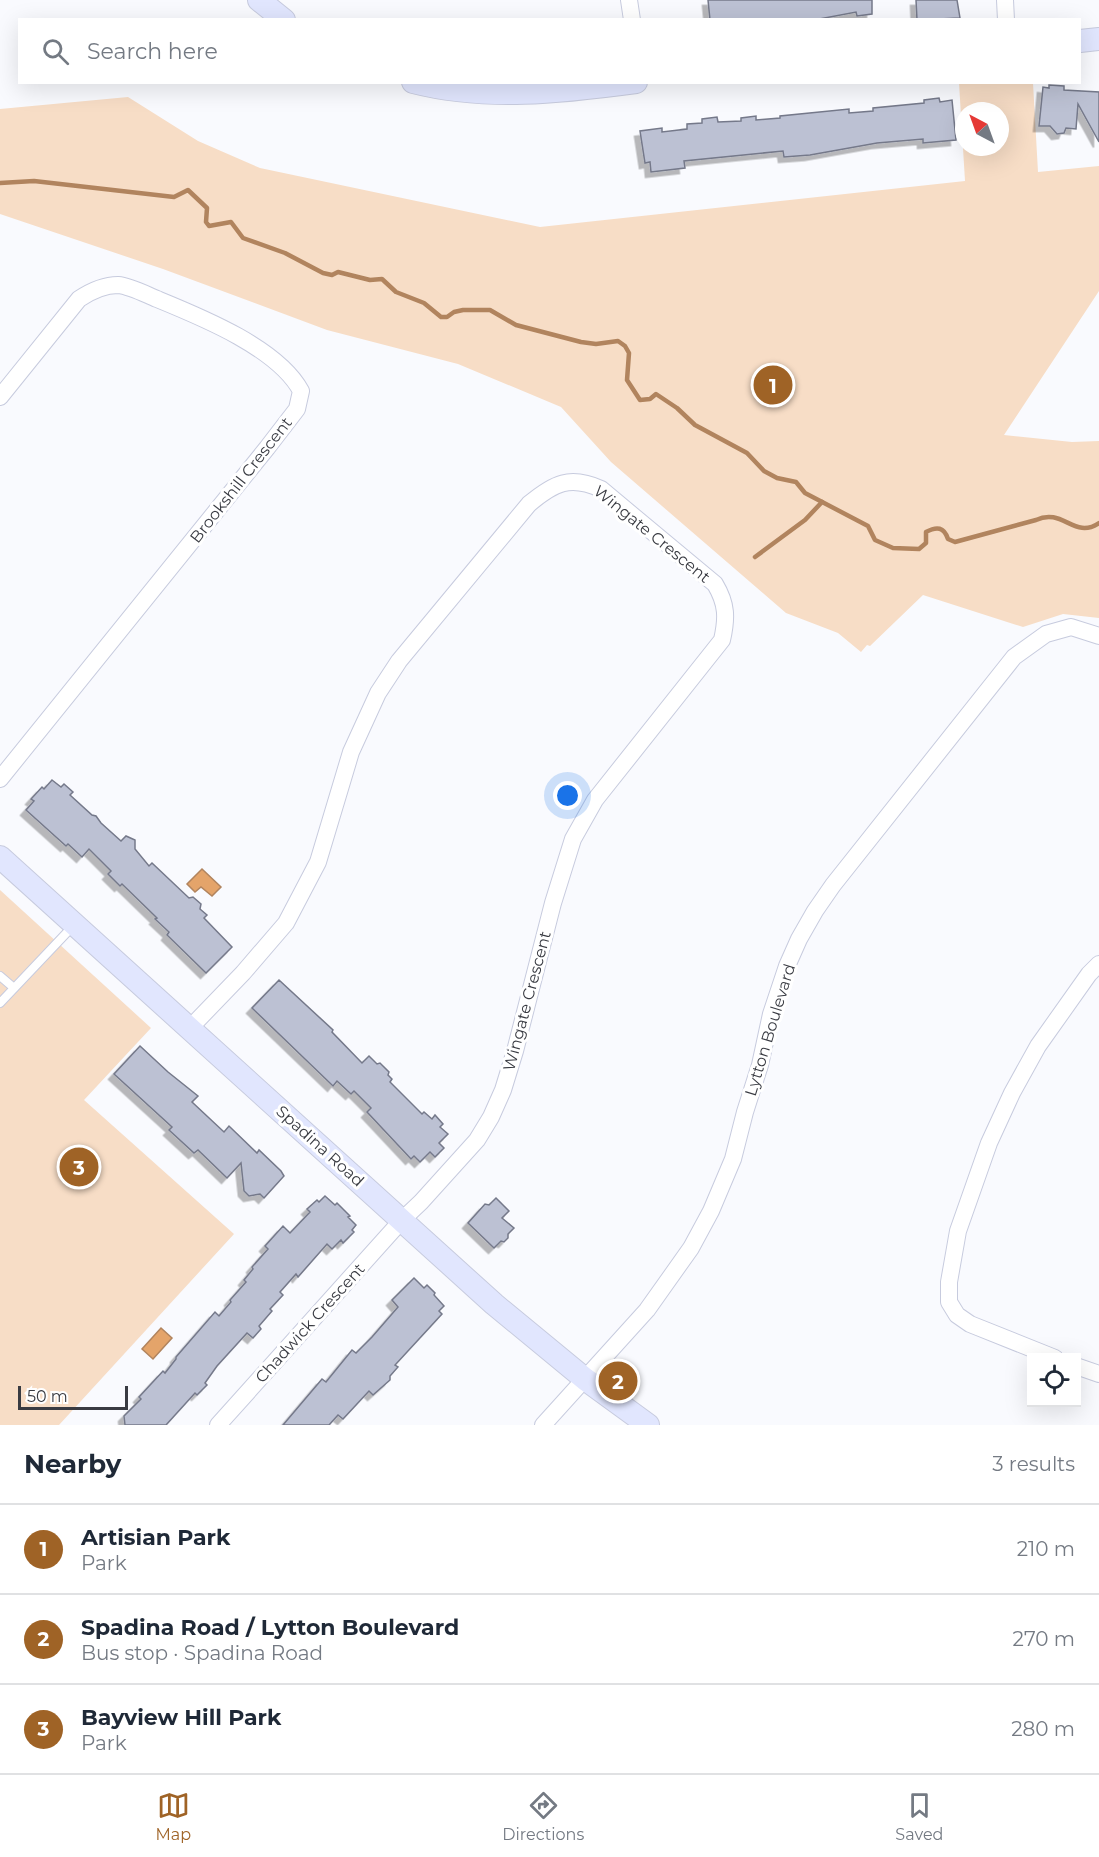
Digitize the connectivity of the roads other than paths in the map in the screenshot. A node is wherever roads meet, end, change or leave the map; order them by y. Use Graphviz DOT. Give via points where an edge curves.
graph roads {
  1 [pos="259,0"];
  2 [pos="629,0"];
  3 [pos="1005,0"];
  4 [pos="282,18"];
  5 [pos="632,18"];
  6 [pos="1006,18"];
  7 [pos="1099,39"];
  8 [pos="1081,40"];
  9 [pos="419,84"];
  10 [pos="620,84"];
  11 [pos="0,397"];
  12 [pos="1099,636"];
  13 [pos="0,779"];
  14 [pos="0,856"];
  15 [pos="75,923"];
  16 [pos="1099,964"];
  17 [pos="0,976"];
  18 [pos="14,988"];
  19 [pos="0,1003"];
  20 [pos="190,1028"];
  21 [pos="402,1220"];
  22 [pos="1042,1353"];
  23 [pos="1081,1367"];
  24 [pos="1099,1374"];
  25 [pos="585,1379"];
  26 [pos="218,1425"];
  27 [pos="543,1425"];
  28 [pos="648,1425"];
  1 -- 4 [label="street"];
  2 -- 5 [label="street"];
  3 -- 6 [label="street"];
  7 -- 8 [label="street"];
  9 -- 10 [label="street" via="493,94 549,93"];
  11 -- 13 [label="street, Brookshill Crescent" via="79,298 92,290 119,285 203,317 243,339 289,373 301,391 297,409 267,448"];
  12 -- 25 [label="street, Lytton Boulevard" via="1071,627 1046,634 1014,657 833,885 787,966 733,1159 711,1211 691,1248 647,1310"];
  14 -- 15 [label="street, Spadina Road"];
  15 -- 18 [label="lane"];
  15 -- 20 [label="street, Spadina Road"];
  16 -- 22 [label="street" via="1038,1046 1012,1093 989,1143 958,1231 949,1282 949,1302 957,1315"];
  17 -- 18 [label="lane"];
  18 -- 19 [label="lane"];
  20 -- 21 [label="street, Spadina Road"];
  20 -- 21 [label="street, Wingate Crescent" via="286,923 318,862 351,752 378,693 399,661 529,504 547,489 565,483 588,483 601,489 715,584 727,619 722,640 595,800 573,839 516,1051 491,1117 477,1140"];
  21 -- 25 [label="street, Spadina Road" via="502,1311"];
  21 -- 26 [label="street, Chadwick Crescent"];
  23 -- 24 [label="street"];
  25 -- 27 [label="street, Lytton Boulevard"];
  25 -- 28 [label="street, Spadina Road"];
}
